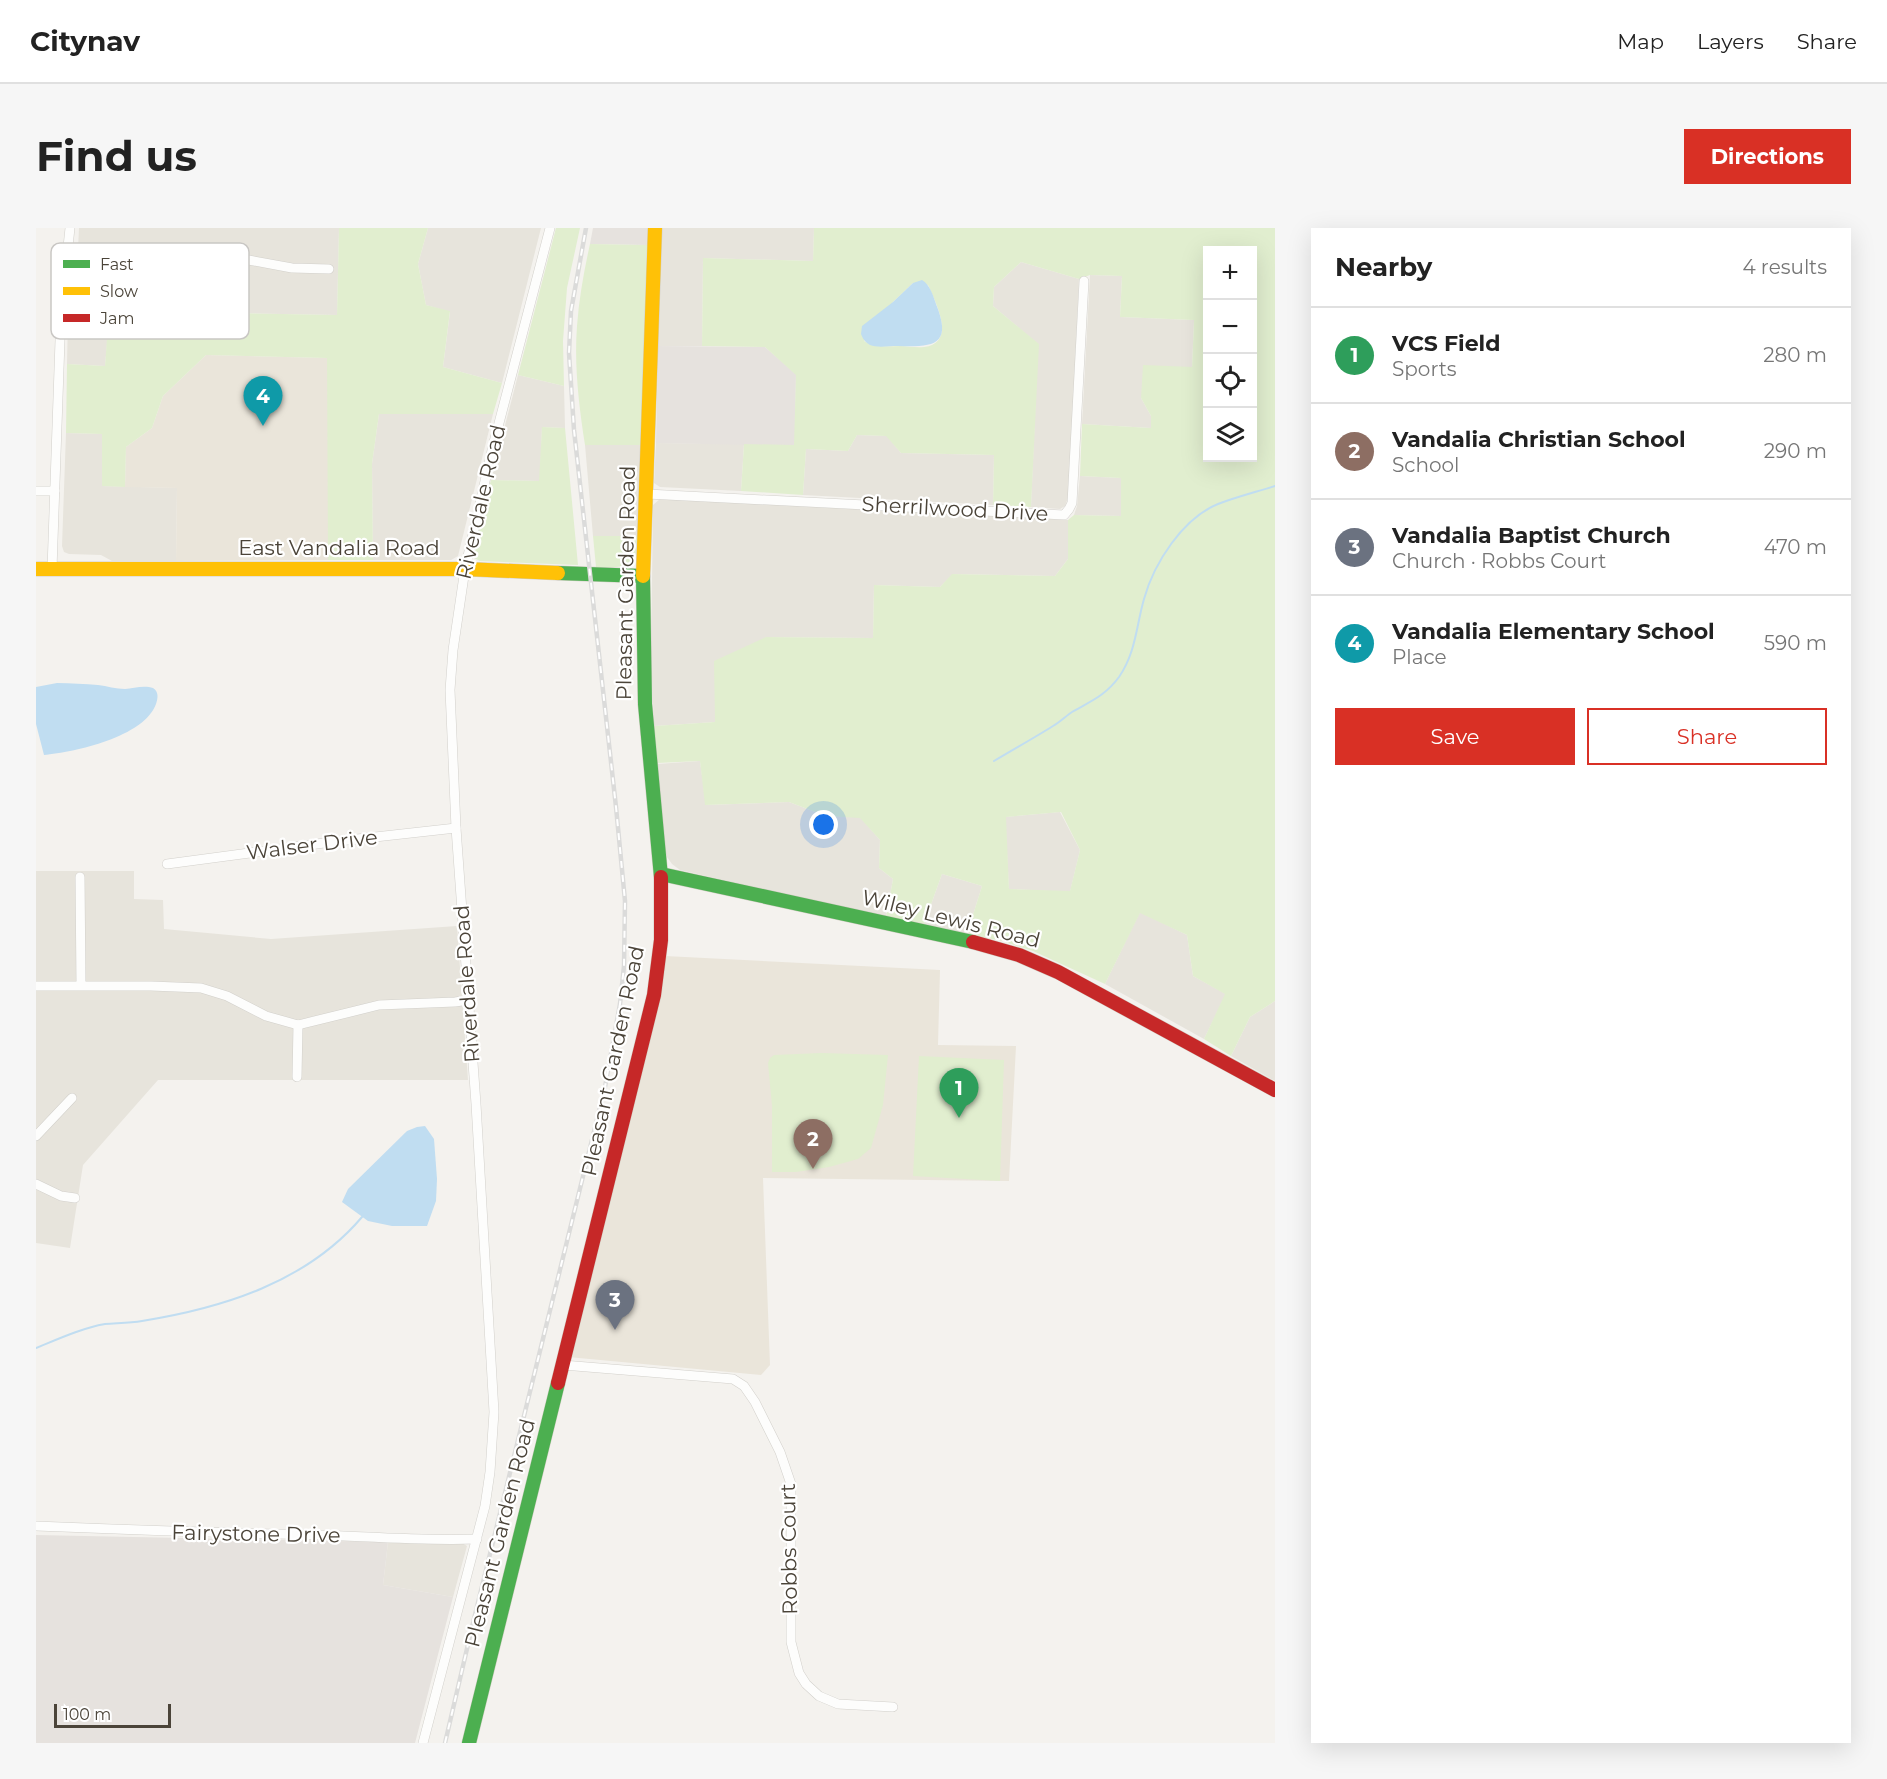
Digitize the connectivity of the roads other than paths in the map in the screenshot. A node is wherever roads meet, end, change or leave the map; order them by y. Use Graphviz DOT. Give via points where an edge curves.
graph roads {
  1 [pos="70,228"];
  2 [pos="550,228"];
  3 [pos="655,228"];
  4 [pos="69,243"];
  5 [pos="249,260"];
  6 [pos="329,269"];
  7 [pos="1084,281"];
  8 [pos="60,339"];
  9 [pos="36,491"];
  10 [pos="55,491"];
  11 [pos="647,494"];
  12 [pos="36,569"];
  13 [pos="52,569"];
  14 [pos="465,569"];
  15 [pos="643,576"];
  16 [pos="456,828"];
  17 [pos="167,864"];
  18 [pos="661,874"];
  19 [pos="80,877"];
  20 [pos="81,985"];
  21 [pos="36,986"];
  22 [pos="468,1000"];
  23 [pos="298,1025"];
  24 [pos="297,1077"];
  25 [pos="1275,1090"];
  26 [pos="72,1098"];
  27 [pos="36,1136"];
  28 [pos="36,1184"];
  29 [pos="75,1198"];
  30 [pos="563,1365"];
  31 [pos="36,1526"];
  32 [pos="477,1539"];
  33 [pos="893,1707"];
  34 [pos="423,1743"];
  35 [pos="469,1743"];
  1 -- 4 [label="street"];
  2 -- 14 [label="street, Riverdale Road"];
  3 -- 11 [label="main road, Pleasant Garden Road"];
  5 -- 6 [label="street" via="292,268"];
  7 -- 11 [label="street, Sherrilwood Drive" via="1072,503 1064,514"];
  8 -- 10 [label="street"];
  9 -- 10 [label="street"];
  10 -- 13 [label="street"];
  11 -- 15 [label="main road, Pleasant Garden Road"];
  12 -- 13 [label="main road, East Vandalia Road"];
  13 -- 14 [label="main road, East Vandalia Road"];
  14 -- 15 [label="main road, East Vandalia Road"];
  14 -- 16 [label="street, Riverdale Road" via="450,690"];
  15 -- 18 [label="main road, Pleasant Garden Road" via="645,704"];
  16 -- 17 [label="street, Walser Drive"];
  16 -- 22 [label="street, Riverdale Road"];
  18 -- 25 [label="main road, Wiley Lewis Road" via="1019,955 1058,972"];
  18 -- 30 [label="main road, Pleasant Garden Road" via="661,940 654,995"];
  19 -- 20 [label="street"];
  20 -- 21 [label="street"];
  20 -- 23 [label="street" via="201,988"];
  22 -- 23 [label="street" via="379,1005"];
  22 -- 32 [label="street, Riverdale Road" via="494,1412 490,1472"];
  23 -- 24 [label="street"];
  26 -- 27 [label="street"];
  28 -- 29 [label="street"];
  30 -- 33 [label="street, Robbs Court" via="734,1379 747,1389 780,1452 791,1484 790,1616 793,1655 799,1673 819,1696 838,1704"];
  30 -- 35 [label="main road, Pleasant Garden Road"];
  31 -- 32 [label="street, Fairystone Drive"];
  32 -- 34 [label="street, Riverdale Road"];
}
